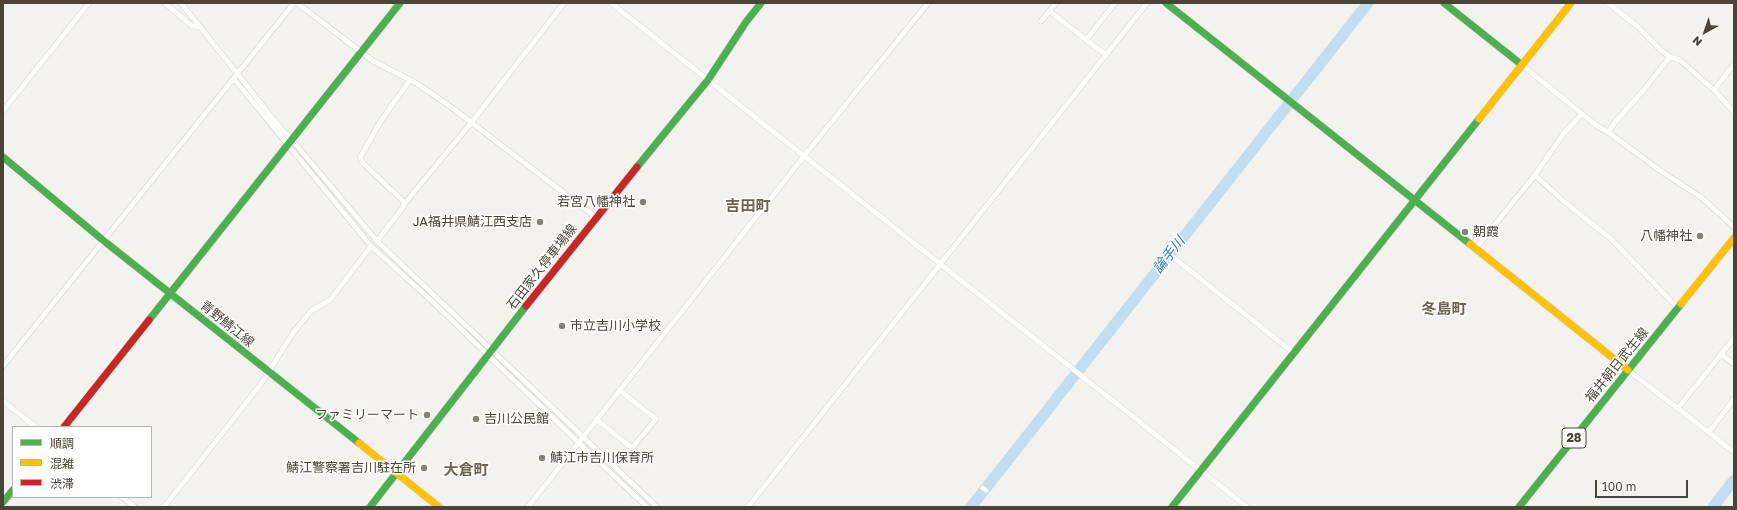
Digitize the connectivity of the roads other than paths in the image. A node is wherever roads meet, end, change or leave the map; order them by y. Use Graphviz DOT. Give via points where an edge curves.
graph roads {
  1 [pos="89,3"];
  2 [pos="164,3"];
  3 [pos="181,3"];
  4 [pos="294,3"];
  5 [pos="297,3"];
  6 [pos="400,3"];
  7 [pos="564,3"];
  8 [pos="611,3"];
  9 [pos="761,3"];
  10 [pos="928,3"];
  11 [pos="1056,3"];
  12 [pos="1115,3"];
  13 [pos="1147,3"];
  14 [pos="1166,3"];
  15 [pos="1444,3"];
  16 [pos="1572,3"];
  17 [pos="1608,3"];
  18 [pos="1049,11"];
  19 [pos="1041,21"];
  20 [pos="200,27"];
  21 [pos="1086,40"];
  22 [pos="361,53"];
  23 [pos="1106,55"];
  24 [pos="1670,57"];
  25 [pos="1734,64"];
  26 [pos="1522,65"];
  27 [pos="238,73"];
  28 [pos="234,79"];
  29 [pos="410,80"];
  30 [pos="708,80"];
  31 [pos="1714,90"];
  32 [pos="3,111"];
  33 [pos="1734,112"];
  34 [pos="1582,114"];
  35 [pos="471,123"];
  36 [pos="1608,132"];
  37 [pos="290,142"];
  38 [pos="804,156"];
  39 [pos="3,157"];
  40 [pos="1535,175"];
  41 [pos="1416,200"];
  42 [pos="405,203"];
  43 [pos="592,222"];
  44 [pos="1734,227"];
  45 [pos="1734,238"];
  46 [pos="104,241"];
  47 [pos="377,241"];
  48 [pos="371,246"];
  49 [pos="1476,248"];
  50 [pos="1170,255"];
  51 [pos="941,264"];
  52 [pos="170,293"];
  53 [pos="1678,308"];
  54 [pos="1734,338"];
  55 [pos="1294,353"];
  56 [pos="490,354"];
  57 [pos="1721,354"];
  58 [pos="1734,364"];
  59 [pos="3,366"];
  60 [pos="1628,370"];
  61 [pos="269,373"];
  62 [pos="620,391"];
  63 [pos="1734,399"];
  64 [pos="3,401"];
  65 [pos="1678,408"];
  66 [pos="597,420"];
  67 [pos="35,426"];
  68 [pos="65,426"];
  69 [pos="1709,432"];
  70 [pos="583,437"];
  71 [pos="579,443"];
  72 [pos="1734,452"];
  73 [pos="1201,470"];
  74 [pos="397,474"];
  75 [pos="12,491"];
  76 [pos="123,498"];
  77 [pos="3,502"];
  78 [pos="135,507"];
  79 [pos="164,507"];
  80 [pos="370,507"];
  81 [pos="439,507"];
  82 [pos="528,507"];
  83 [pos="648,507"];
  84 [pos="657,507"];
  85 [pos="748,507"];
  86 [pos="1172,507"];
  87 [pos="1247,507"];
  88 [pos="1519,507"];
  1 -- 32 [label="street"];
  2 -- 20 [label="street" via="192,26"];
  3 -- 20 [label="street"];
  4 -- 27 [label="street"];
  5 -- 22 [label="street"];
  6 -- 22 [label="street"];
  7 -- 35 [label="street"];
  8 -- 30 [label="street"];
  9 -- 30 [label="street, 石田家久停車場線"];
  10 -- 38 [label="street"];
  11 -- 18 [label="street"];
  12 -- 21 [label="street"];
  13 -- 23 [label="street"];
  14 -- 41 [label="street"];
  15 -- 26 [label="street"];
  16 -- 26 [label="street"];
  17 -- 24 [label="street"];
  18 -- 19 [label="street"];
  18 -- 21 [label="street"];
  20 -- 27 [label="street"];
  21 -- 23 [label="street"];
  22 -- 29 [label="street"];
  22 -- 37 [label="street"];
  23 -- 51 [label="street"];
  24 -- 31 [label="street" via="1680,60"];
  24 -- 36 [label="street"];
  25 -- 31 [label="street"];
  26 -- 34 [label="street"];
  26 -- 41 [label="street"];
  27 -- 28 [label="street"];
  27 -- 37 [label="street"];
  28 -- 37 [label="street"];
  28 -- 46 [label="street"];
  29 -- 35 [label="street"];
  29 -- 42 [label="street" via="380,122 360,158"];
  30 -- 38 [label="street"];
  30 -- 43 [label="street, 石田家久停車場線"];
  31 -- 33 [label="street"];
  34 -- 36 [label="street"];
  34 -- 40 [label="street" via="1564,134"];
  35 -- 42 [label="street"];
  35 -- 43 [label="street" via="593,215"];
  36 -- 44 [label="street" via="1651,165 1702,197"];
  37 -- 47 [label="street"];
  37 -- 48 [label="street"];
  37 -- 52 [label="street"];
  38 -- 51 [label="street"];
  38 -- 62 [label="street"];
  39 -- 46 [label="street, 青野鯖江線"];
  40 -- 49 [label="street"];
  40 -- 53 [label="street" via="1610,238"];
  41 -- 49 [label="street"];
  41 -- 55 [label="street"];
  42 -- 47 [label="street"];
  43 -- 56 [label="street, 石田家久停車場線"];
  45 -- 53 [label="street, 福井朝日武生線 / 28"];
  46 -- 52 [label="street, 青野鯖江線"];
  46 -- 59 [label="street"];
  47 -- 56 [label="street"];
  48 -- 56 [label="street"];
  48 -- 61 [label="street" via="330,300 311,311 293,333"];
  49 -- 60 [label="street"];
  50 -- 55 [label="street"];
  51 -- 73 [label="street"];
  51 -- 85 [label="street"];
  52 -- 61 [label="street, 青野鯖江線"];
  52 -- 68 [label="street"];
  53 -- 60 [label="street, 福井朝日武生線 / 28"];
  54 -- 57 [label="street"];
  55 -- 73 [label="street"];
  56 -- 70 [label="street"];
  56 -- 71 [label="street"];
  56 -- 74 [label="street, 石田家久停車場線"];
  57 -- 58 [label="street"];
  57 -- 65 [label="street"];
  60 -- 65 [label="street"];
  60 -- 88 [label="street, 福井朝日武生線 / 28"];
  61 -- 74 [label="street, 青野鯖江線"];
  61 -- 79 [label="street"];
  62 -- 66 [label="street"];
  62 -- 66 [label="street" via="656,419 632,448"];
  63 -- 69 [label="street"];
  64 -- 67 [label="street"];
  65 -- 69 [label="street"];
  66 -- 70 [label="street"];
  69 -- 72 [label="street"];
  70 -- 71 [label="street"];
  70 -- 84 [label="street"];
  71 -- 82 [label="street"];
  71 -- 83 [label="street"];
  73 -- 86 [label="street"];
  73 -- 87 [label="street"];
  74 -- 80 [label="street, 石田家久停車場線"];
  74 -- 81 [label="street, 青野鯖江線"];
  75 -- 77 [label="street"];
  76 -- 78 [label="street"];
}
